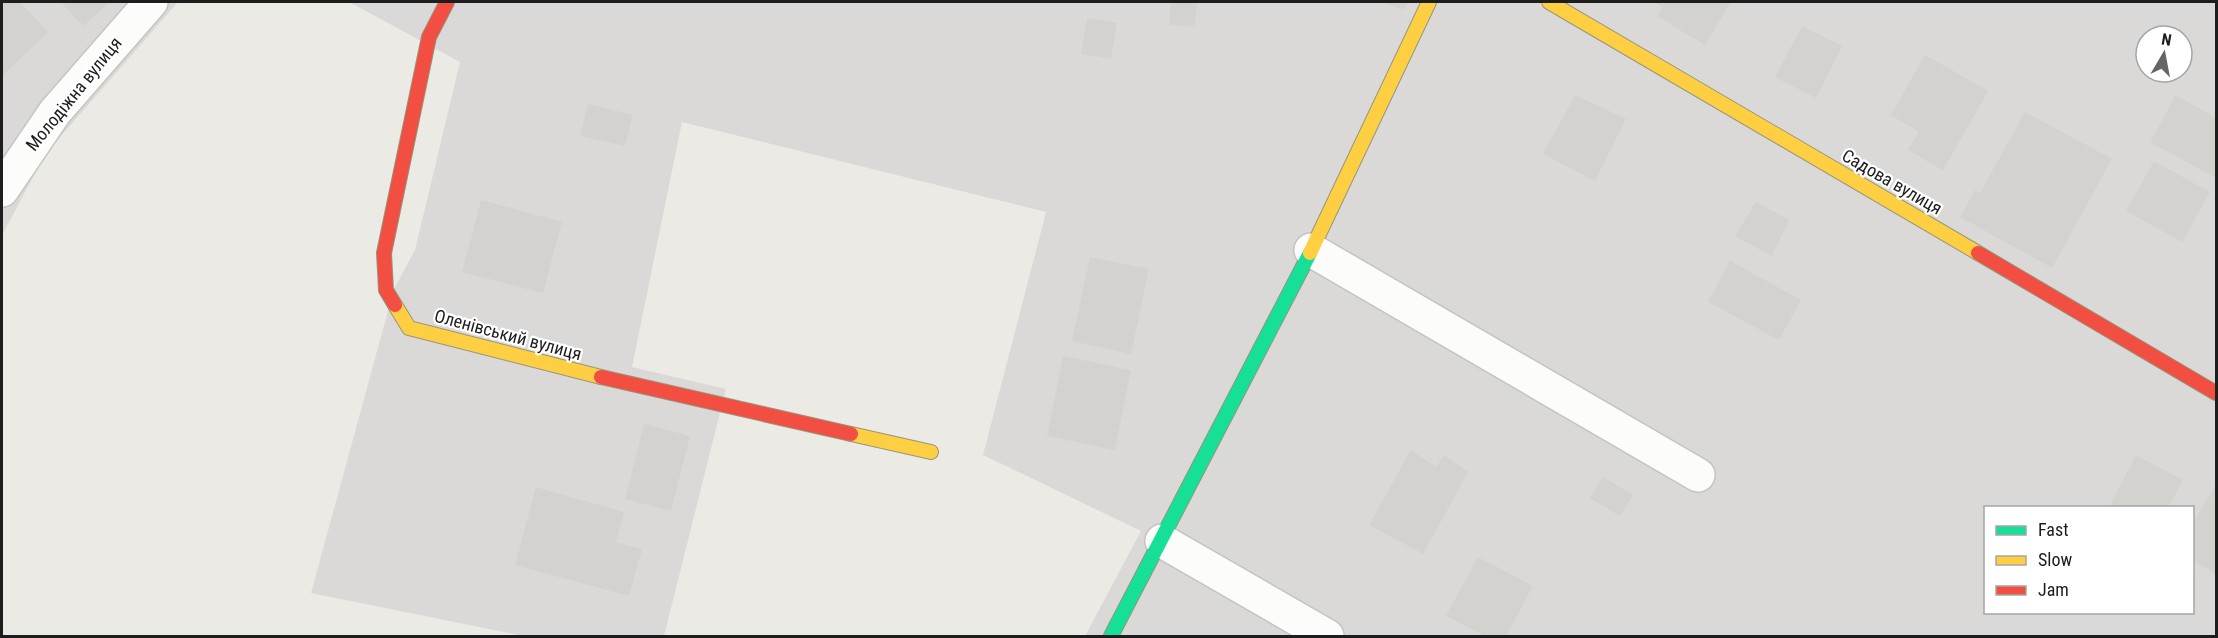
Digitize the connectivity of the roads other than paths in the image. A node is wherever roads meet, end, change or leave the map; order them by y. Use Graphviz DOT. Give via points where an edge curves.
graph roads {
  1 [pos="151,2"];
  2 [pos="447,2"];
  3 [pos="1429,2"];
  4 [pos="1550,2"];
  5 [pos="2,190"];
  6 [pos="1311,250"];
  7 [pos="2217,393"];
  8 [pos="931,452"];
  9 [pos="1698,475"];
  10 [pos="1162,541"];
  11 [pos="1111,636"];
  12 [pos="1327,636"];
  1 -- 5 [label="street, Молодіжна вулиця" via="55,112"];
  2 -- 8 [label="street, Оленівський вулиця" via="429,37 384,253 386,290 409,328 604,378"];
  3 -- 6 [label="street"];
  4 -- 7 [label="street, Садова вулиця"];
  6 -- 9 [label="street"];
  6 -- 10 [label="street"];
  10 -- 11 [label="street"];
  10 -- 12 [label="street"];
}
